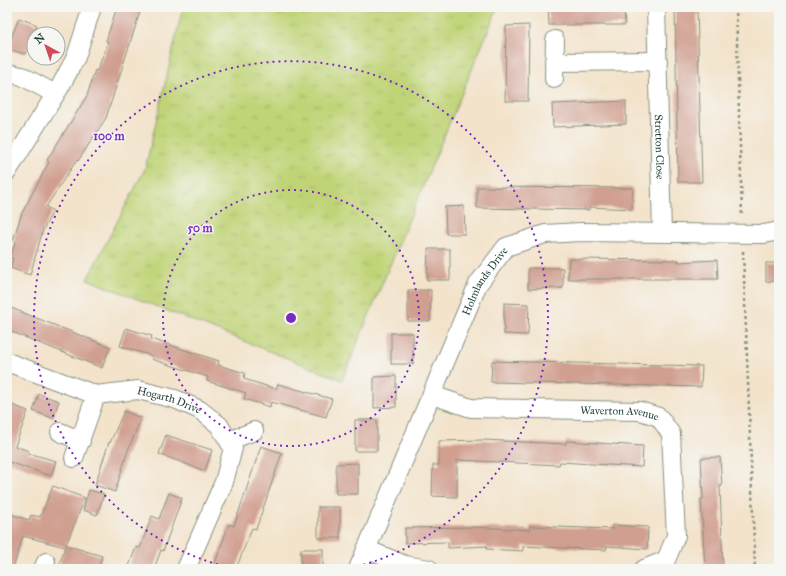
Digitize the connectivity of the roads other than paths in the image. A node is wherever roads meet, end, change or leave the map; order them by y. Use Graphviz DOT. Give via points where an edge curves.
graph roads {
  1 [pos="92,7"];
  2 [pos="656,7"];
  3 [pos="555,40"];
  4 [pos="658,61"];
  5 [pos="7,73"];
  6 [pos="55,94"];
  7 [pos="7,172"];
  8 [pos="779,231"];
  9 [pos="662,233"];
  10 [pos="7,362"];
  11 [pos="96,395"];
  12 [pos="432,395"];
  13 [pos="254,431"];
  14 [pos="60,432"];
  15 [pos="80,440"];
  16 [pos="229,441"];
  17 [pos="74,458"];
  18 [pos="366,549"];
  19 [pos="186,569"];
  20 [pos="358,569"];
  21 [pos="429,569"];
  22 [pos="644,569"];
  1 -- 6 [label="street" via="76,57"];
  2 -- 4 [label="street, Stretton Close"];
  3 -- 4 [label="street" via="554,70"];
  4 -- 9 [label="street, Stretton Close"];
  5 -- 6 [label="street" via="22,76"];
  6 -- 7 [label="street"];
  8 -- 9 [label="street, Holmlands Drive" via="764,234"];
  9 -- 12 [label="street, Holmlands Drive" via="545,234 506,247 478,284"];
  10 -- 11 [label="street, Hogarth Drive"];
  11 -- 15 [label="street"];
  11 -- 16 [label="street, Hogarth Drive" via="138,390 175,399 200,410 219,425"];
  12 -- 18 [label="street, Holmlands Drive"];
  12 -- 22 [label="street, Waverton Avenue" via="470,408 640,411 659,417 671,434 676,536 666,560"];
  13 -- 16 [label="street"];
  14 -- 15 [label="street"];
  15 -- 17 [label="street"];
  16 -- 19 [label="street" via="233,448 224,482"];
  18 -- 20 [label="street, Holmlands Drive"];
  18 -- 21 [label="street" via="406,565"];
}
